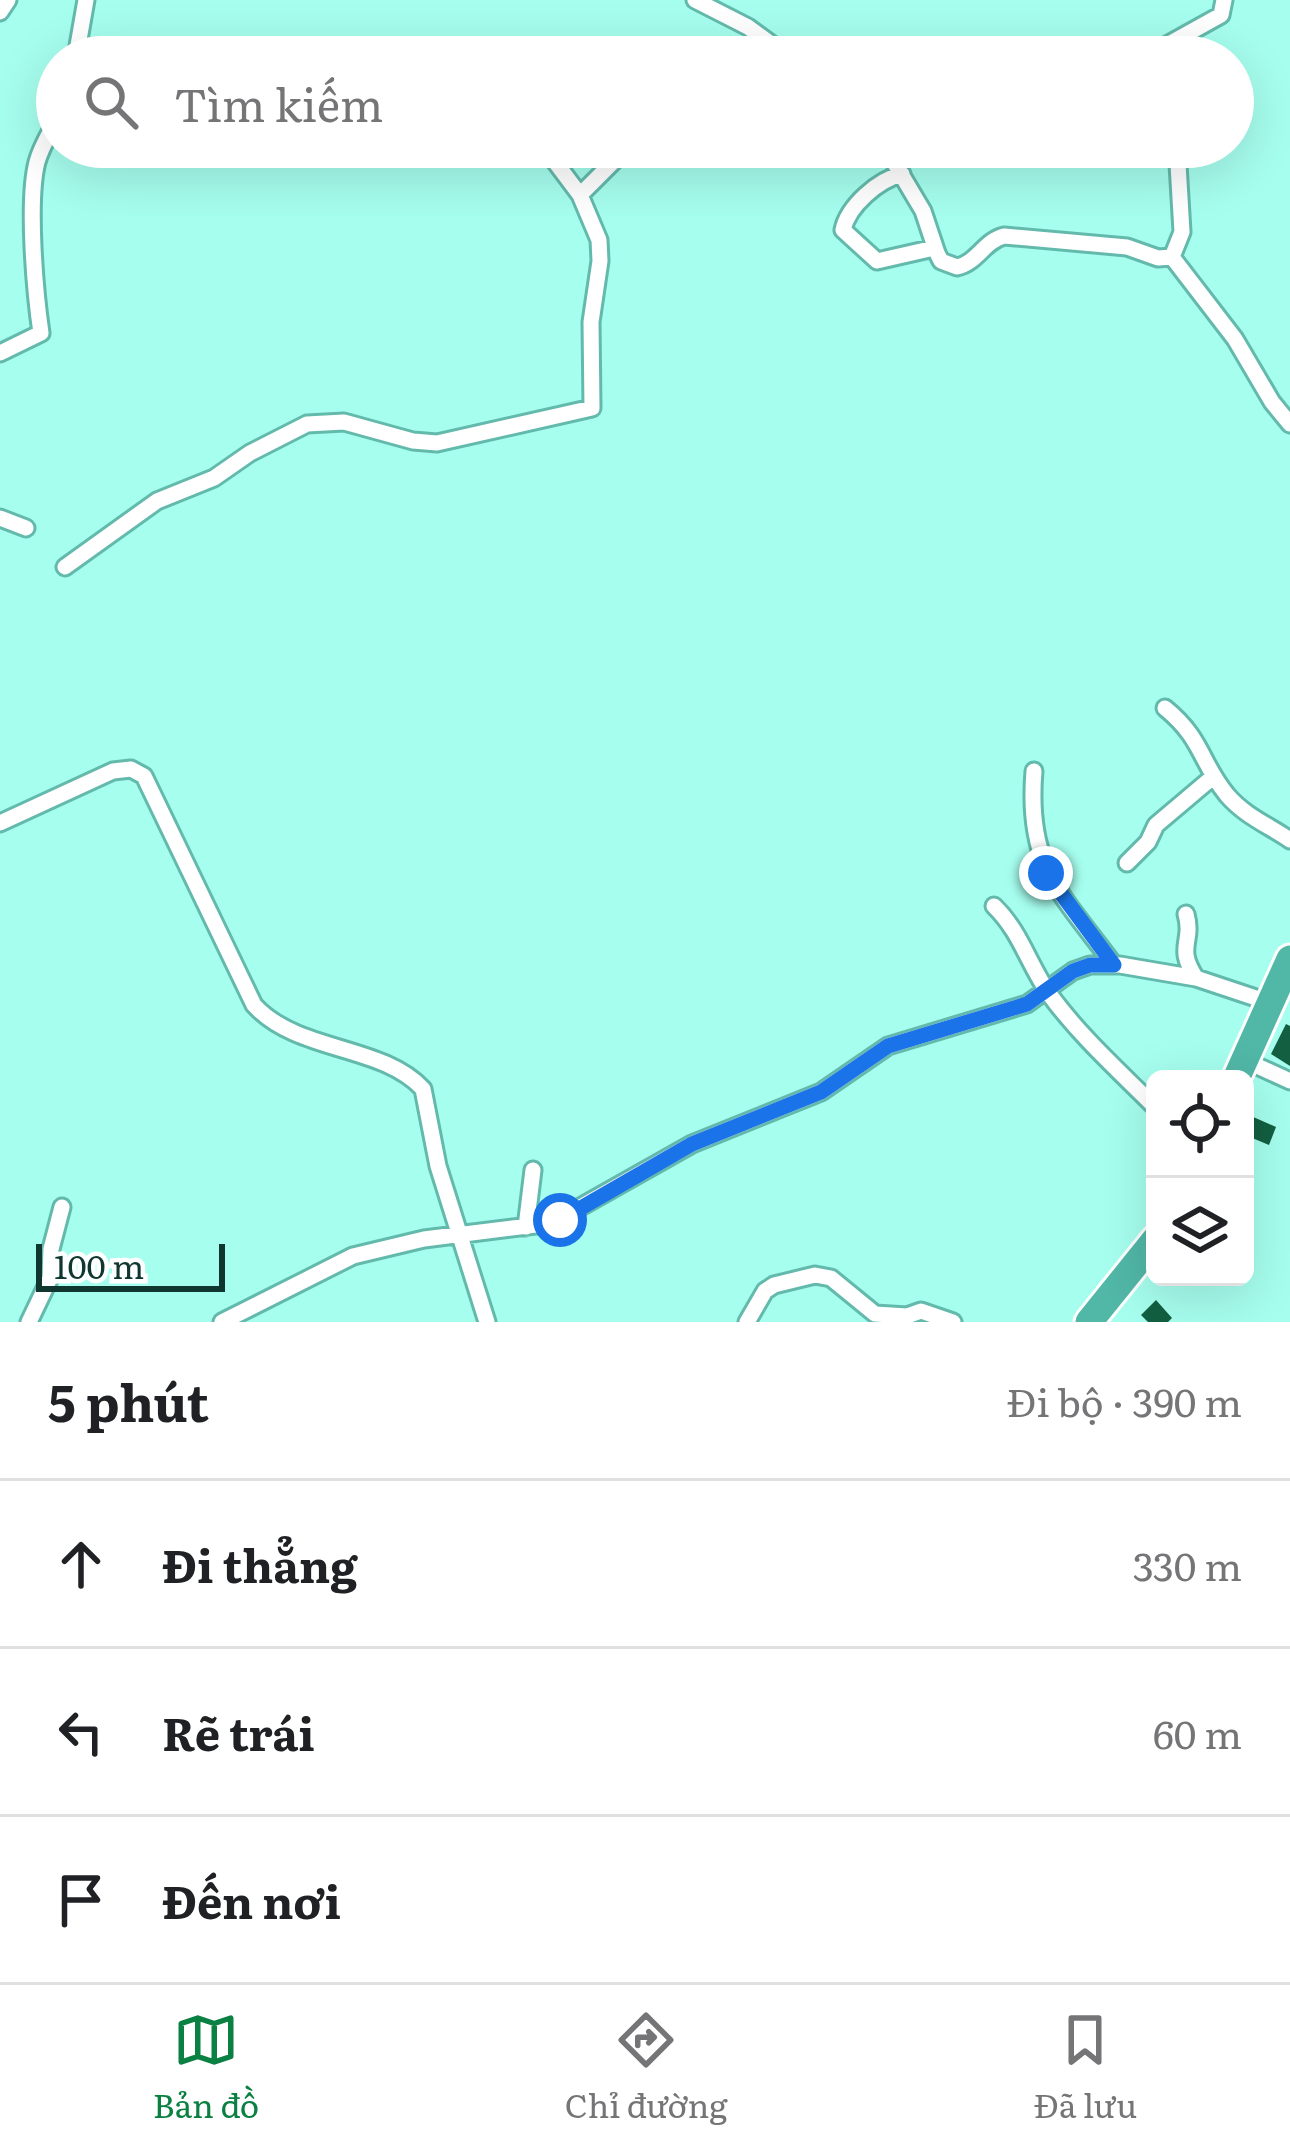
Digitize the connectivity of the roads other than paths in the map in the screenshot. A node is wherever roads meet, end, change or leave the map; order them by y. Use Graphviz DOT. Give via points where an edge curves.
graph roads {
  1 [pos="8,0"];
  2 [pos="86,0"];
  3 [pos="695,0"];
  4 [pos="1224,0"];
  5 [pos="0,12"];
  6 [pos="80,36"];
  7 [pos="760,36"];
  8 [pos="1183,36"];
  9 [pos="37,168"];
  10 [pos="560,168"];
  11 [pos="607,168"];
  12 [pos="898,168"];
  13 [pos="1178,168"];
  14 [pos="902,174"];
  15 [pos="580,195"];
  16 [pos="934,248"];
  17 [pos="1172,257"];
  18 [pos="0,353"];
  19 [pos="1290,424"];
  20 [pos="0,518"];
  21 [pos="26,528"];
  22 [pos="64,567"];
  23 [pos="1165,708"];
  24 [pos="1034,771"];
  25 [pos="1214,776"];
  26 [pos="0,823"];
  27 [pos="1290,840"];
  28 [pos="1127,863"];
  29 [pos="994,906"];
  30 [pos="1186,914"];
  31 [pos="1290,959"];
  32 [pos="1114,965"];
  33 [pos="1196,978"];
  34 [pos="1047,992"];
  35 [pos="1268,1002"];
  36 [pos="1240,1070"];
  37 [pos="1254,1073"];
  38 [pos="1290,1081"];
  39 [pos="1146,1098"];
  40 [pos="533,1169"];
  41 [pos="62,1207"];
  42 [pos="526,1227"];
  43 [pos="457,1234"];
  44 [pos="1146,1251"];
  45 [pos="29,1322"];
  46 [pos="222,1322"];
  47 [pos="487,1322"];
  48 [pos="747,1322"];
  49 [pos="953,1322"];
  50 [pos="1089,1322"];
  1 -- 5 [label="street"];
  2 -- 6 [label="street"];
  3 -- 7 [label="street"];
  4 -- 8 [label="street" via="1221,15"];
  9 -- 18 [label="street" via="40,333"];
  10 -- 15 [label="street"];
  11 -- 15 [label="street"];
  12 -- 14 [label="street"];
  13 -- 17 [label="street" via="1182,232"];
  14 -- 16 [label="street"];
  14 -- 16 [label="street" via="873,189 843,230 878,261"];
  15 -- 22 [label="street" via="600,252 592,408 437,443 344,422 308,424 157,501"];
  16 -- 17 [label="street" via="957,267 1004,236"];
  17 -- 19 [label="street"];
  20 -- 21 [label="street"];
  23 -- 25 [label="street" via="1195,737"];
  24 -- 32 [label="street" via="1033,832 1046,873"];
  25 -- 27 [label="street" via="1250,818"];
  25 -- 28 [label="street" via="1156,825"];
  26 -- 43 [label="street" via="113,771 144,776 266,1018 423,1088"];
  29 -- 34 [label="street"];
  30 -- 33 [label="street" via="1184,956"];
  31 -- 35 [label="highway"];
  32 -- 33 [label="street"];
  32 -- 34 [label="street" via="1073,971"];
  33 -- 35 [label="street"];
  34 -- 39 [label="street"];
  34 -- 42 [label="street" via="888,1046 821,1092 692,1144 552,1223"];
  35 -- 36 [label="highway"];
  37 -- 38 [label="street"];
  40 -- 42 [label="street"];
  41 -- 45 [label="street" via="50,1278"];
  42 -- 43 [label="street"];
  43 -- 46 [label="street" via="340,1261"];
  43 -- 47 [label="street"];
  44 -- 50 [label="highway"];
  48 -- 49 [label="street" via="765,1291 815,1275 831,1278 875,1314 921,1311"];
}
